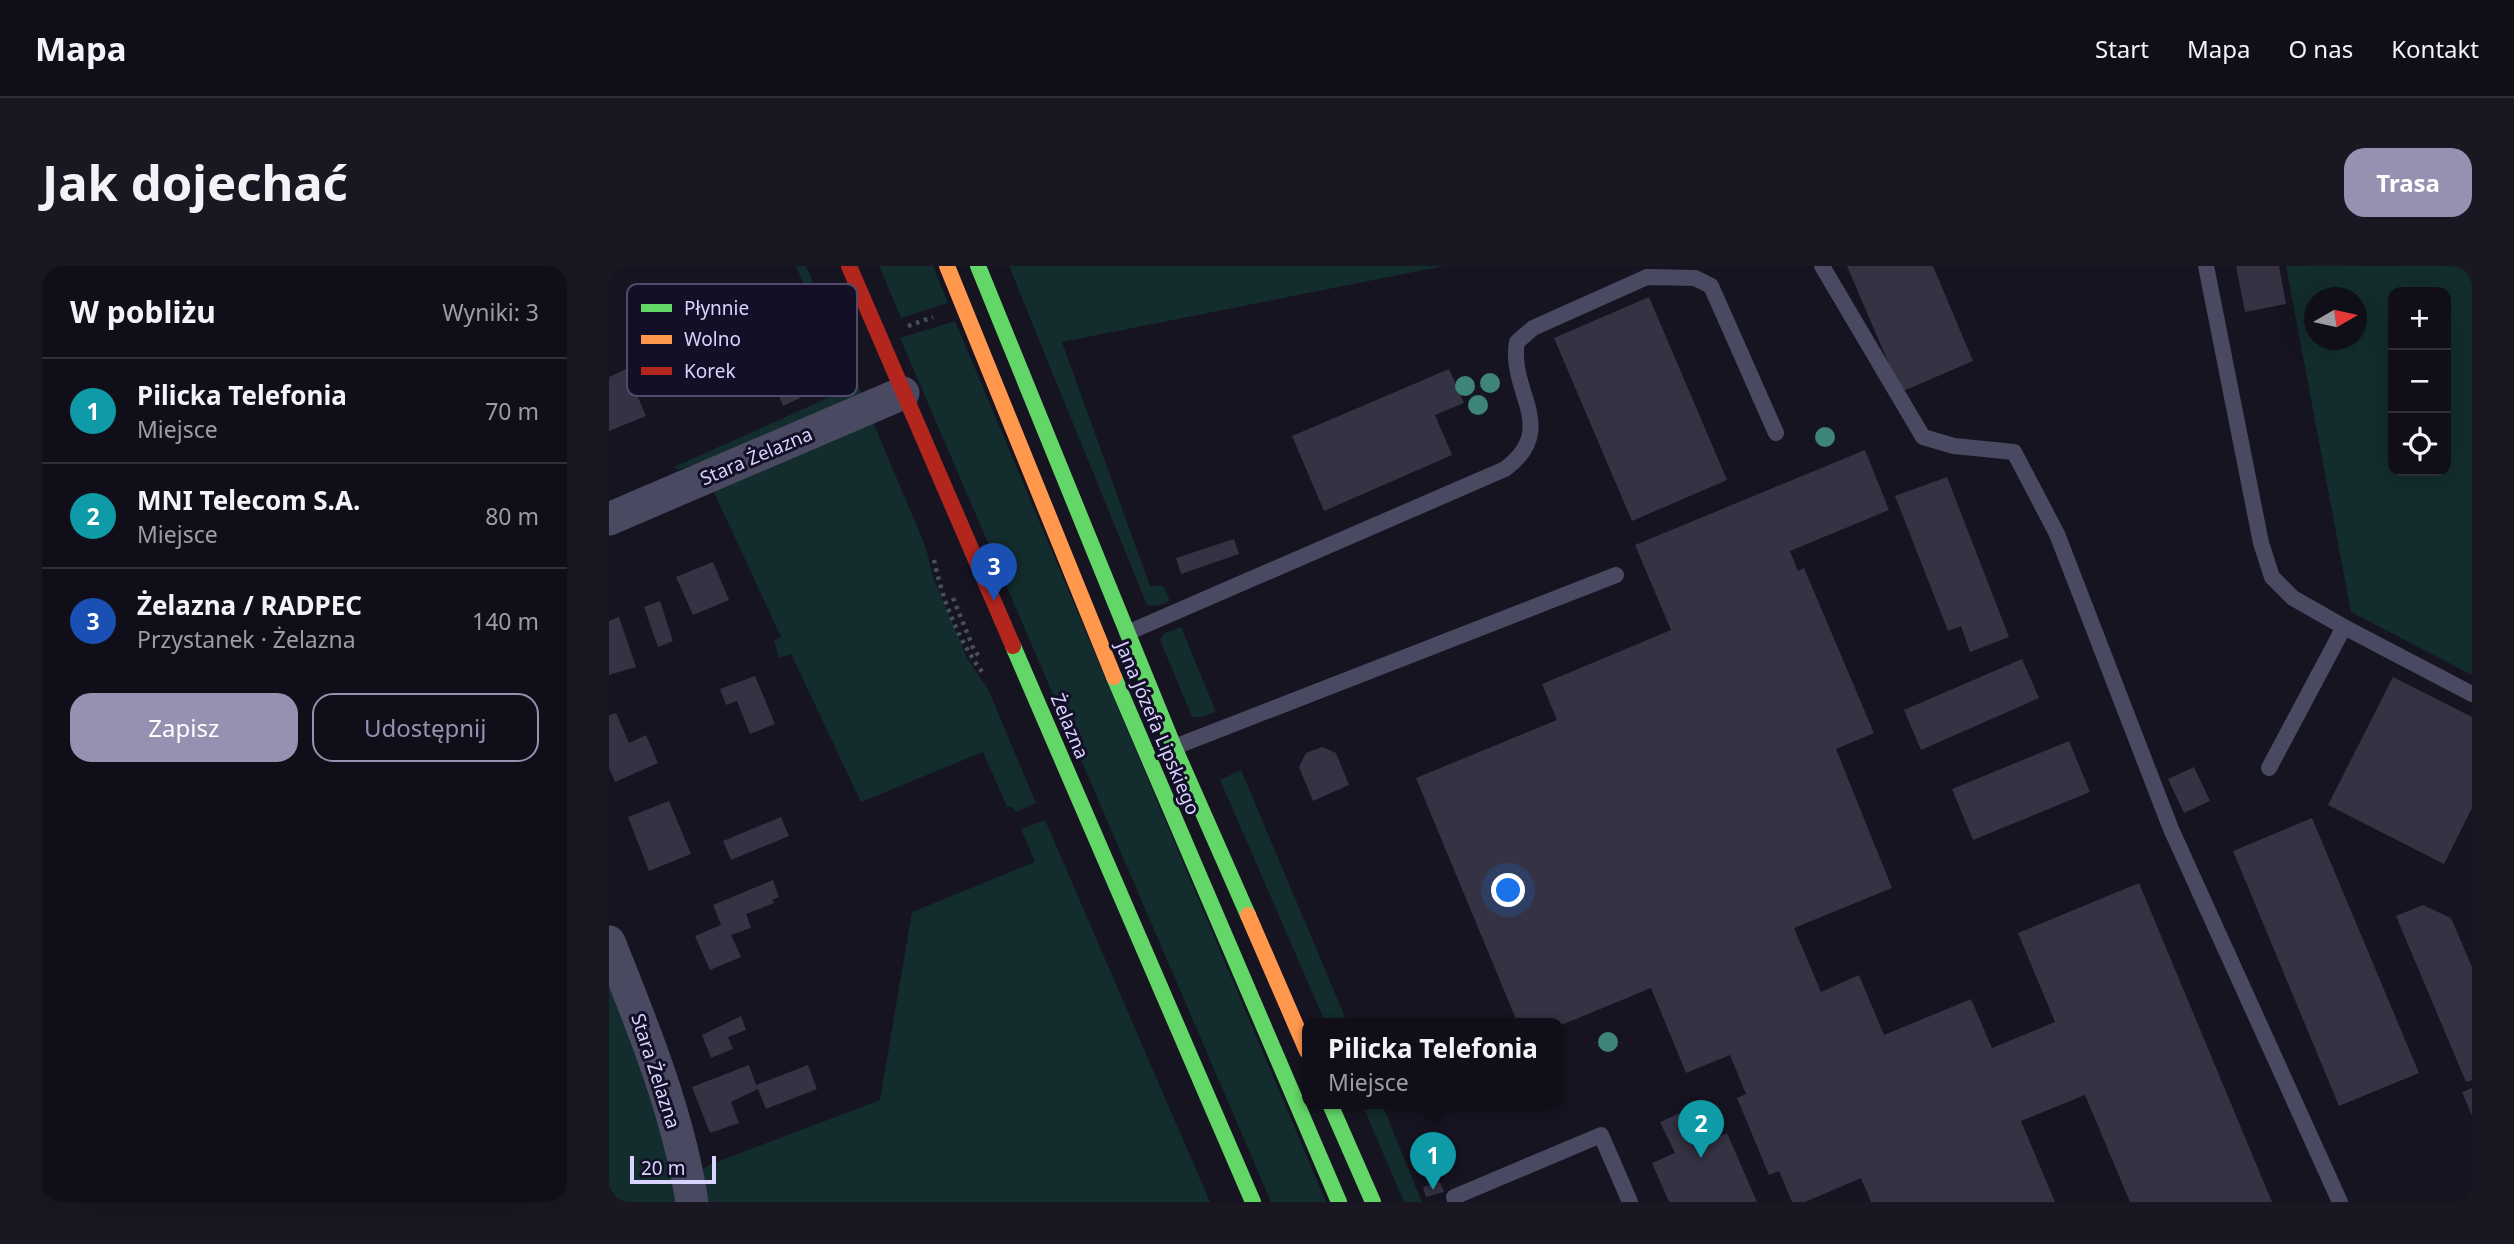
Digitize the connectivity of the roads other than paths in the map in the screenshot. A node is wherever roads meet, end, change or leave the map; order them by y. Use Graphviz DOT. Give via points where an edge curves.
graph roads {
  1 [pos="849,266"];
  2 [pos="947,266"];
  3 [pos="978,266"];
  4 [pos="1822,266"];
  5 [pos="2206,266"];
  6 [pos="857,284"];
  7 [pos="857,285"];
  8 [pos="903,393"];
  9 [pos="1776,433"];
  10 [pos="609,519"];
  11 [pos="1616,575"];
  12 [pos="2344,627"];
  13 [pos="1127,632"];
  14 [pos="1101,645"];
  15 [pos="2472,694"];
  16 [pos="1174,747"];
  17 [pos="1147,758"];
  18 [pos="2269,768"];
  19 [pos="609,942"];
  20 [pos="1302,1040"];
  21 [pos="1332,1109"];
  22 [pos="692,1202"];
  23 [pos="1253,1202"];
  24 [pos="1339,1202"];
  25 [pos="1373,1202"];
  26 [pos="1456,1202"];
  27 [pos="1630,1202"];
  28 [pos="2340,1202"];
  1 -- 6 [label="main road, Żelazna"];
  2 -- 14 [label="main road, Jana Józefa Lipskiego"];
  3 -- 13 [label="main road, Jana Józefa Lipskiego"];
  4 -- 28 [label="lane" via="1923,437 1954,446 2014,452 2057,534 2171,829"];
  5 -- 12 [label="lane" via="2261,543 2272,577 2293,598"];
  7 -- 8 [label="main road, Żelazna"];
  8 -- 10 [label="street, Stara Żelazna"];
  8 -- 23 [label="main road, Żelazna"];
  9 -- 13 [label="lane" via="1711,286 1695,278 1647,277 1526,331 1517,342 1515,368 1531,422 1523,452 1504,470"];
  11 -- 16 [label="lane"];
  12 -- 15 [label="lane"];
  12 -- 18 [label="lane"];
  13 -- 14 [label="lane"];
  13 -- 16 [label="main road, Jana Józefa Lipskiego"];
  14 -- 17 [label="main road, Jana Józefa Lipskiego"];
  16 -- 17 [label="lane"];
  16 -- 20 [label="main road, Jana Józefa Lipskiego"];
  17 -- 24 [label="main road, Jana Józefa Lipskiego"];
  19 -- 22 [label="street, Stara Żelazna" via="667,1097"];
  21 -- 25 [label="main road"];
  26 -- 27 [label="lane" via="1454,1197 1601,1135"];
}
